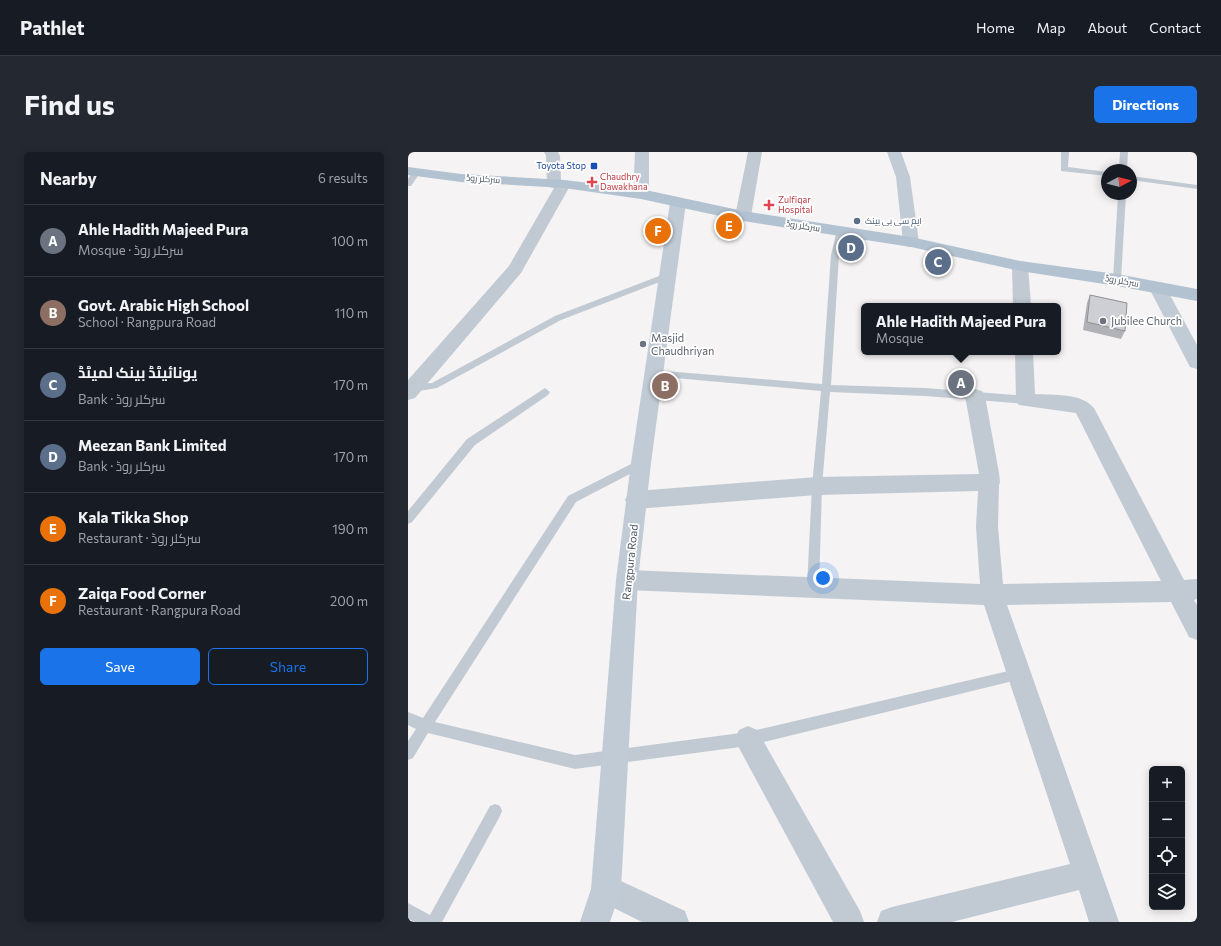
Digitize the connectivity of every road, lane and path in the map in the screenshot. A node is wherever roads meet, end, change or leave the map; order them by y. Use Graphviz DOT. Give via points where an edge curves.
graph roads {
  1 [pos="551,152"];
  2 [pos="642,152"];
  3 [pos="755,152"];
  4 [pos="894,152"];
  5 [pos="1065,152"];
  6 [pos="1124,152"];
  7 [pos="1123,164"];
  8 [pos="1101,173"];
  9 [pos="411,176"];
  10 [pos="1137,179"];
  11 [pos="559,184"];
  12 [pos="1197,187"];
  13 [pos="641,194"];
  14 [pos="1122,200"];
  15 [pos="678,203"];
  16 [pos="743,216"];
  17 [pos="840,232"];
  18 [pos="911,242"];
  19 [pos="1020,266"];
  20 [pos="667,276"];
  21 [pos="1117,280"];
  22 [pos="1158,288"];
  23 [pos="1197,295"];
  24 [pos="1022,303"];
  25 [pos="1024,355"];
  26 [pos="1197,362"];
  27 [pos="653,373"];
  28 [pos="826,388"];
  29 [pos="410,389"];
  30 [pos="545,392"];
  31 [pos="975,396"];
  32 [pos="1026,400"];
  33 [pos="641,463"];
  34 [pos="990,482"];
  35 [pos="817,486"];
  36 [pos="636,500"];
  37 [pos="408,519"];
  38 [pos="627,580"];
  39 [pos="813,586"];
  40 [pos="1188,590"];
  41 [pos="992,594"];
  42 [pos="1197,629"];
  43 [pos="1021,674"];
  44 [pos="408,718"];
  45 [pos="425,726"];
  46 [pos="748,739"];
  47 [pos="408,753"];
  48 [pos="615,757"];
  49 [pos="495,811"];
  50 [pos="1087,874"];
  51 [pos="606,890"];
  52 [pos="408,910"];
  53 [pos="428,922"];
  54 [pos="434,922"];
  55 [pos="595,922"];
  56 [pos="674,922"];
  57 [pos="849,922"];
  58 [pos="892,922"];
  59 [pos="1104,922"];
  1 -- 11 [label="street"];
  2 -- 13 [label="street"];
  3 -- 16 [label="street"];
  4 -- 18 [label="street" via="903,177"];
  5 -- 8 [label="lane" via="1064,169"];
  6 -- 7 [label="lane"];
  9 -- 11 [label="main road, سرکلر روڈ"];
  10 -- 12 [label="lane"];
  11 -- 13 [label="main road, سرکلر روڈ"];
  11 -- 29 [label="street" via="515,269"];
  13 -- 15 [label="main road, سرکلر روڈ"];
  14 -- 21 [label="lane"];
  15 -- 16 [label="main road, سرکلر روڈ"];
  15 -- 20 [label="street, Rangpura Road"];
  16 -- 17 [label="main road, سرکلر روڈ"];
  17 -- 18 [label="main road, سرکلر روڈ"];
  17 -- 28 [label="lane" via="835,255"];
  18 -- 19 [label="main road, سرکلر روڈ"];
  19 -- 21 [label="main road, سرکلر روڈ"];
  19 -- 24 [label="street"];
  20 -- 27 [label="street, Rangpura Road"];
  20 -- 29 [label="lane" via="558,318 434,386"];
  21 -- 22 [label="main road, سرکلر روڈ"];
  22 -- 23 [label="main road, سرکلر روڈ"];
  22 -- 26 [label="street"];
  25 -- 32 [label="street"];
  27 -- 28 [label="lane"];
  27 -- 33 [label="street, Rangpura Road"];
  28 -- 31 [label="lane"];
  28 -- 35 [label="lane"];
  30 -- 37 [label="lane" via="472,442"];
  31 -- 32 [label="lane"];
  31 -- 34 [label="street"];
  32 -- 40 [label="street" via="1083,408"];
  33 -- 36 [label="street, Rangpura Road"];
  33 -- 45 [label="lane" via="572,499"];
  34 -- 35 [label="street"];
  34 -- 41 [label="street" via="987,527"];
  35 -- 36 [label="street"];
  35 -- 39 [label="lane"];
  36 -- 38 [label="street, Rangpura Road"];
  38 -- 39 [label="street"];
  38 -- 48 [label="street, Rangpura Road"];
  39 -- 41 [label="street"];
  40 -- 41 [label="street"];
  40 -- 42 [label="street"];
  41 -- 43 [label="street"];
  43 -- 46 [label="lane"];
  43 -- 50 [label="street"];
  44 -- 45 [label="lane"];
  45 -- 47 [label="lane"];
  45 -- 48 [label="lane" via="576,762"];
  46 -- 48 [label="lane"];
  46 -- 57 [label="street"];
  48 -- 51 [label="street, Rangpura Road"];
  49 -- 54 [label="lane"];
  50 -- 58 [label="street"];
  50 -- 59 [label="street"];
  51 -- 55 [label="street, Rangpura Road"];
  51 -- 56 [label="street"];
  52 -- 53 [label="lane"];
}
